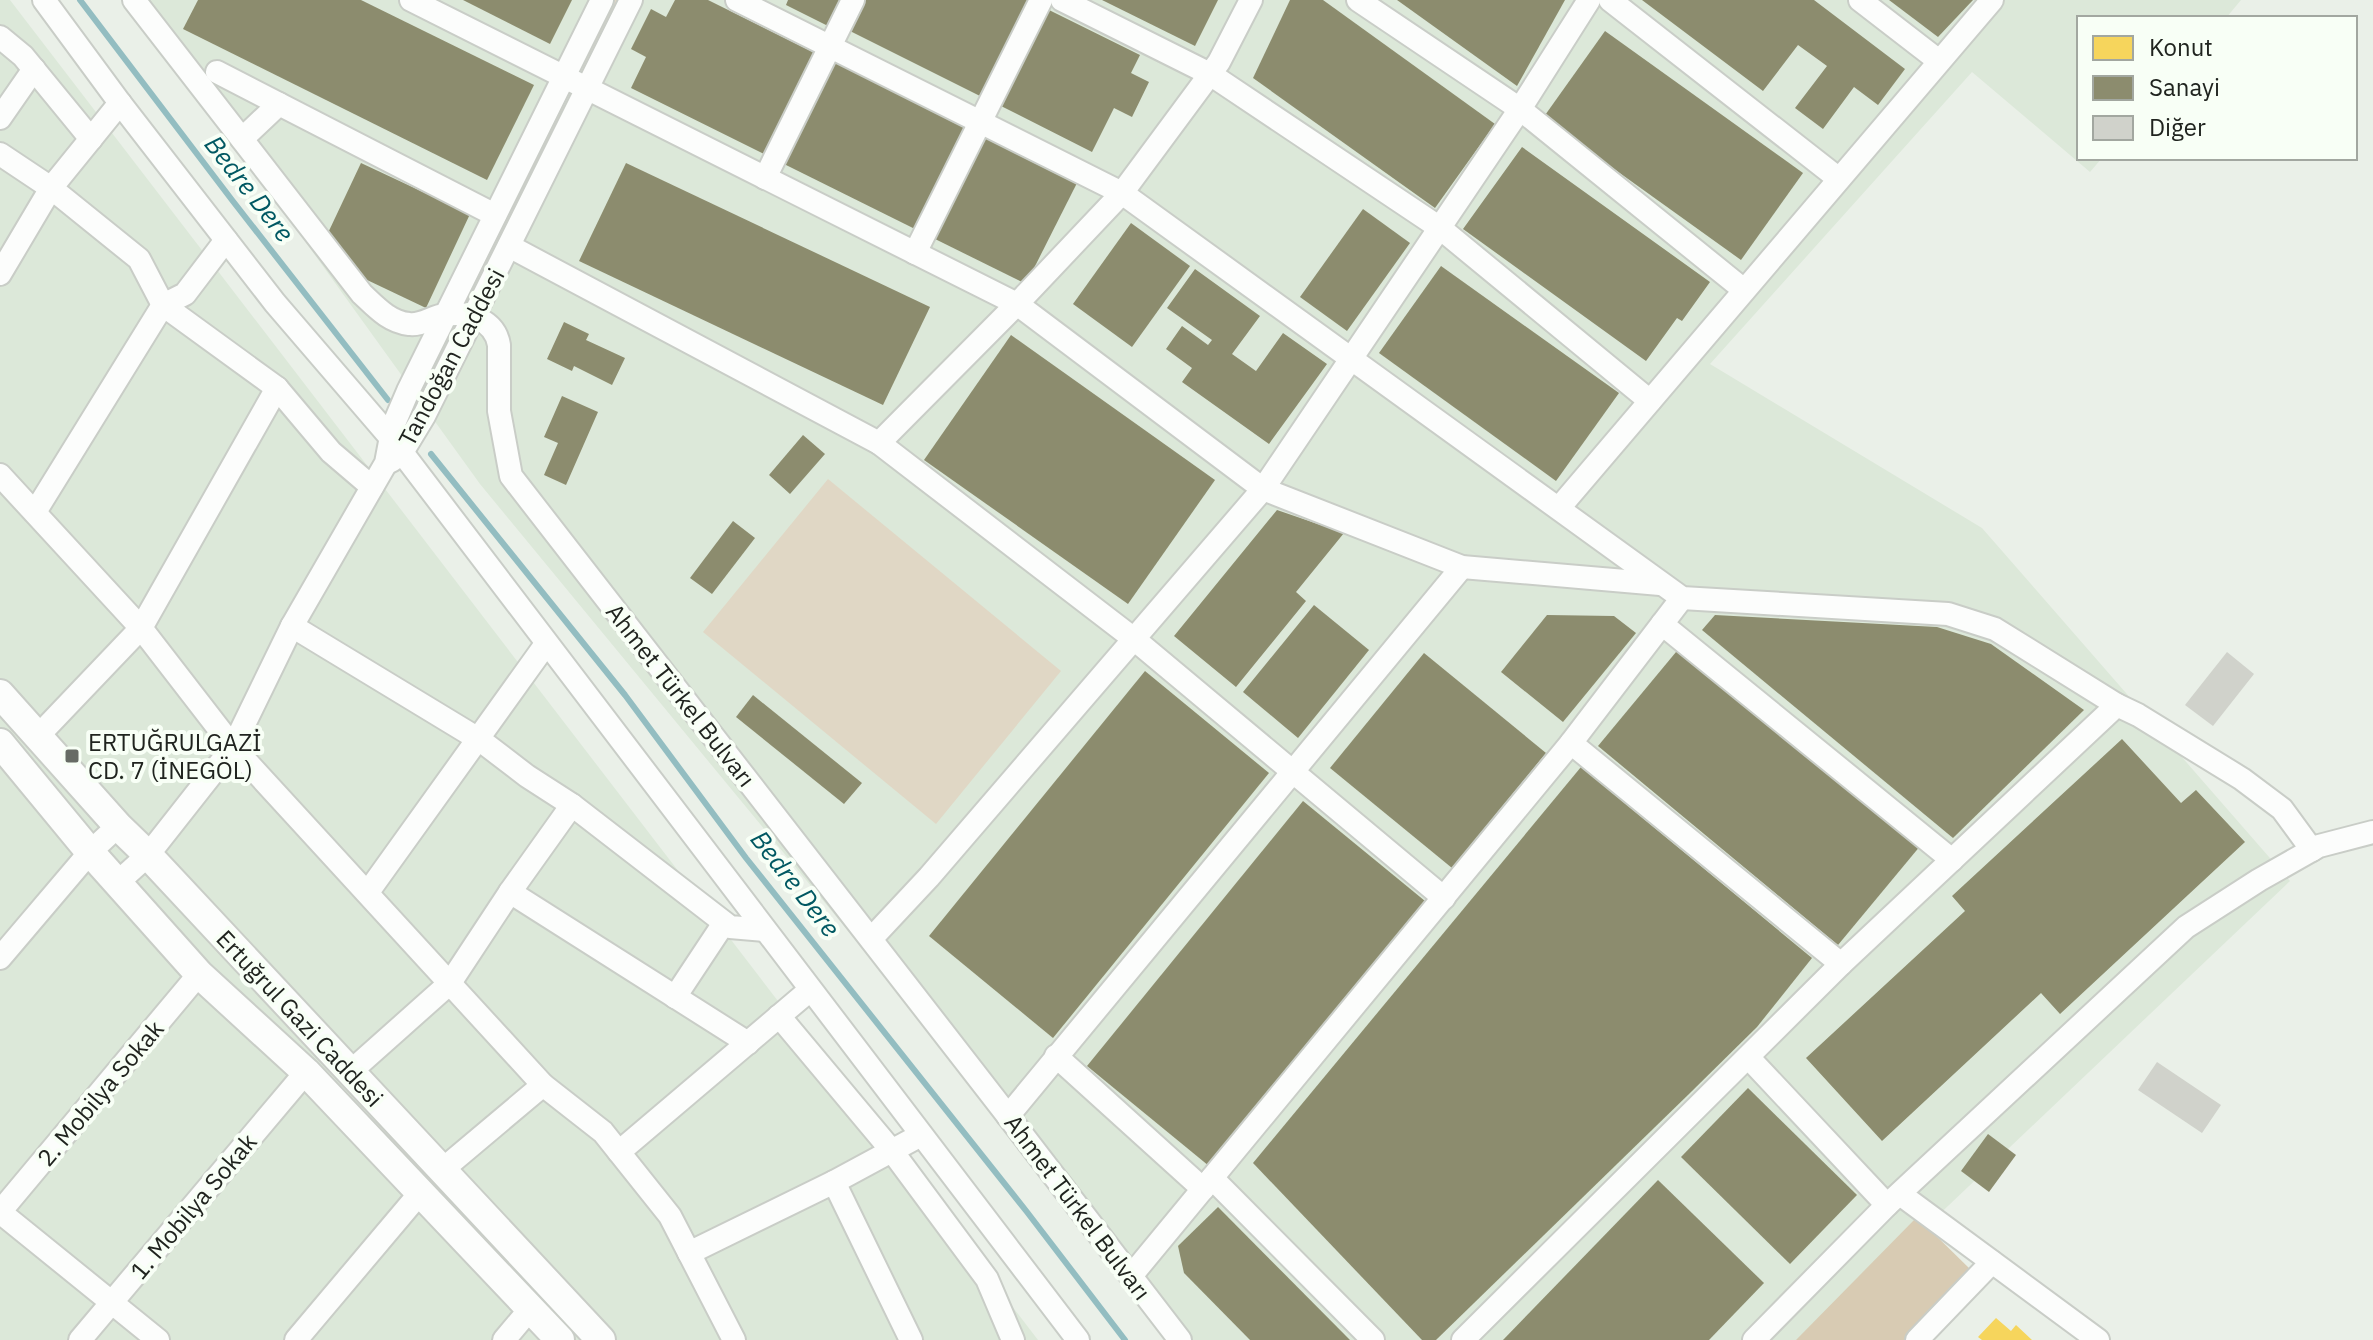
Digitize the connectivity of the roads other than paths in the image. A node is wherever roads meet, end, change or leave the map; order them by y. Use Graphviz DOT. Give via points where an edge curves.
graph roads {
  1 [pos="44,0"];
  2 [pos="134,0"];
  3 [pos="411,0"];
  4 [pos="602,0"];
  5 [pos="631,0"];
  6 [pos="737,0"];
  7 [pos="853,0"];
  8 [pos="1041,0"];
  9 [pos="1062,0"];
  10 [pos="1251,0"];
  11 [pos="1358,0"];
  12 [pos="1589,0"];
  13 [pos="1610,0"];
  14 [pos="1860,0"];
  15 [pos="1992,0"];
  16 [pos="0,37"];
  17 [pos="830,47"];
  18 [pos="1939,61"];
  19 [pos="34,69"];
  20 [pos="217,72"];
  21 [pos="1210,74"];
  22 [pos="564,77"];
  23 [pos="587,88"];
  24 [pos="120,103"];
  25 [pos="279,104"];
  26 [pos="1520,109"];
  27 [pos="0,118"];
  28 [pos="980,122"];
  29 [pos="91,139"];
  30 [pos="242,139"];
  31 [pos="0,154"];
  32 [pos="765,178"];
  33 [pos="1839,179"];
  34 [pos="51,188"];
  35 [pos="1122,193"];
  36 [pos="495,215"];
  37 [pos="1440,228"];
  38 [pos="226,240"];
  39 [pos="509,246"];
  40 [pos="915,253"];
  41 [pos="0,274"];
  42 [pos="1744,290"];
  43 [pos="1017,304"];
  44 [pos="163,305"];
  45 [pos="445,314"];
  46 [pos="474,316"];
  47 [pos="1351,359"];
  48 [pos="277,388"];
  49 [pos="1650,401"];
  50 [pos="879,443"];
  51 [pos="393,452"];
  52 [pos="0,475"];
  53 [pos="372,487"];
  54 [pos="1263,489"];
  55 [pos="1559,508"];
  56 [pos="35,512"];
  57 [pos="1462,567"];
  58 [pos="1663,584"];
  59 [pos="1682,598"];
  60 [pos="1662,624"];
  61 [pos="292,626"];
  62 [pos="141,628"];
  63 [pos="1134,639"];
  64 [pos="546,644"];
  65 [pos="0,694"];
  66 [pos="2117,705"];
  67 [pos="37,737"];
  68 [pos="480,740"];
  69 [pos="0,743"];
  70 [pos="1571,743"];
  71 [pos="233,747"];
  72 [pos="1291,771"];
  73 [pos="572,805"];
  74 [pos="118,826"];
  75 [pos="2373,832"];
  76 [pos="2312,850"];
  77 [pos="90,852"];
  78 [pos="148,855"];
  79 [pos="1952,860"];
  80 [pos="117,883"];
  81 [pos="368,892"];
  82 [pos="510,892"];
  83 [pos="1444,898"];
  84 [pos="724,923"];
  85 [pos="765,930"];
  86 [pos="871,939"];
  87 [pos="0,958"];
  88 [pos="1841,964"];
  89 [pos="199,974"];
  90 [pos="450,983"];
  91 [pos="810,990"];
  92 [pos="675,997"];
  93 [pos="779,1016"];
  94 [pos="748,1043"];
  95 [pos="1056,1056"];
  96 [pos="1748,1057"];
  97 [pos="306,1072"];
  98 [pos="350,1072"];
  99 [pos="543,1085"];
  100 [pos="1008,1116"];
  101 [pos="921,1135"];
  102 [pos="892,1151"];
  103 [pos="619,1152"];
  104 [pos="442,1170"];
  105 [pos="834,1182"];
  106 [pos="1208,1184"];
  107 [pos="420,1193"];
  108 [pos="1894,1200"];
  109 [pos="0,1212"];
  110 [pos="689,1253"];
  111 [pos="1992,1262"];
  112 [pos="1131,1276"];
  113 [pos="112,1302"];
  114 [pos="531,1308"];
  115 [pos="307,1336"];
  116 [pos="80,1340"];
  117 [pos="158,1340"];
  118 [pos="504,1340"];
  119 [pos="560,1340"];
  120 [pos="601,1340"];
  121 [pos="734,1340"];
  122 [pos="911,1340"];
  123 [pos="1013,1340"];
  124 [pos="1078,1340"];
  125 [pos="1180,1340"];
  126 [pos="1373,1340"];
  127 [pos="1463,1340"];
  128 [pos="1754,1340"];
  129 [pos="1917,1340"];
  130 [pos="2098,1340"];
  1 -- 24 [label="street"];
  2 -- 30 [label="street"];
  3 -- 22 [label="street"];
  4 -- 22 [label="street, Tandoğan Caddesi"];
  5 -- 23 [label="street, Tandoğan Caddesi"];
  6 -- 17 [label="street"];
  7 -- 17 [label="street"];
  8 -- 28 [label="street"];
  9 -- 21 [label="street"];
  10 -- 21 [label="street"];
  11 -- 26 [label="street"];
  12 -- 26 [label="street"];
  13 -- 33 [label="street"];
  14 -- 18 [label="street"];
  15 -- 18 [label="street"];
  16 -- 19 [label="street"];
  17 -- 28 [label="street"];
  17 -- 32 [label="street"];
  18 -- 33 [label="street"];
  19 -- 27 [label="street"];
  19 -- 29 [label="street"];
  20 -- 25 [label="street"];
  21 -- 35 [label="street"];
  21 -- 37 [label="street"];
  22 -- 23 [label="street"];
  22 -- 36 [label="street, Tandoğan Caddesi"];
  23 -- 32 [label="street"];
  23 -- 39 [label="street, Tandoğan Caddesi"];
  24 -- 29 [label="street"];
  24 -- 38 [label="street"];
  25 -- 30 [label="street"];
  25 -- 36 [label="street"];
  26 -- 37 [label="street"];
  26 -- 42 [label="street"];
  28 -- 35 [label="street"];
  28 -- 40 [label="street"];
  29 -- 34 [label="street"];
  30 -- 45 [label="street" via="362,294 389,319 412,325"];
  31 -- 34 [label="street"];
  32 -- 40 [label="street"];
  33 -- 42 [label="street"];
  34 -- 41 [label="street"];
  34 -- 44 [label="street" via="139,259"];
  35 -- 43 [label="street"];
  35 -- 47 [label="street"];
  36 -- 45 [label="street, Tandoğan Caddesi"];
  37 -- 47 [label="street"];
  37 -- 49 [label="street"];
  38 -- 44 [label="street" via="185,294"];
  38 -- 51 [label="street"];
  39 -- 46 [label="street, Tandoğan Caddesi"];
  39 -- 50 [label="street"];
  40 -- 43 [label="street"];
  42 -- 49 [label="street"];
  43 -- 50 [label="street"];
  43 -- 54 [label="street"];
  44 -- 48 [label="street"];
  44 -- 56 [label="street"];
  45 -- 46 [label="street"];
  45 -- 51 [label="street, Tandoğan Caddesi" via="393,426"];
  46 -- 51 [label="street, Tandoğan Caddesi" via="424,416"];
  46 -- 86 [label="street, Ahmet Türkel Bulvarı" via="497,334 499,411 511,476"];
  47 -- 54 [label="street"];
  47 -- 55 [label="street"];
  48 -- 53 [label="street" via="331,452"];
  48 -- 62 [label="street"];
  49 -- 55 [label="street"];
  50 -- 63 [label="street"];
  51 -- 53 [label="street"];
  51 -- 64 [label="street"];
  52 -- 56 [label="street"];
  53 -- 61 [label="street"];
  54 -- 57 [label="street"];
  54 -- 63 [label="street"];
  55 -- 58 [label="street"];
  56 -- 62 [label="street"];
  57 -- 58 [label="street"];
  57 -- 72 [label="street"];
  58 -- 59 [label="street"];
  59 -- 60 [label="street"];
  59 -- 66 [label="street" via="1948,614 1995,629"];
  60 -- 70 [label="street"];
  60 -- 79 [label="street"];
  61 -- 68 [label="street"];
  61 -- 71 [label="street"];
  62 -- 67 [label="street"];
  62 -- 71 [label="street"];
  63 -- 72 [label="street"];
  63 -- 86 [label="street"];
  64 -- 68 [label="street"];
  64 -- 85 [label="street"];
  65 -- 67 [label="main road, Ertuğrul Gazi Caddesi"];
  66 -- 76 [label="street" via="2242,779 2282,809"];
  66 -- 79 [label="street"];
  67 -- 74 [label="main road, Ertuğrul Gazi Caddesi"];
  68 -- 73 [label="street"];
  68 -- 81 [label="street"];
  69 -- 77 [label="main road, Ertuğrul Gazi Caddesi"];
  70 -- 83 [label="street"];
  70 -- 88 [label="street"];
  71 -- 78 [label="street"];
  71 -- 81 [label="street"];
  72 -- 83 [label="street"];
  72 -- 95 [label="street"];
  73 -- 82 [label="street"];
  73 -- 84 [label="street"];
  74 -- 77 [label="street"];
  74 -- 78 [label="main road, Ertuğrul Gazi Caddesi"];
  75 -- 76 [label="street"];
  76 -- 108 [label="street" via="2186,927"];
  77 -- 80 [label="main road, Ertuğrul Gazi Caddesi"];
  77 -- 87 [label="street"];
  78 -- 80 [label="street"];
  78 -- 98 [label="main road, Ertuğrul Gazi Caddesi"];
  79 -- 88 [label="street"];
  80 -- 89 [label="main road, Ertuğrul Gazi Caddesi"];
  81 -- 90 [label="street"];
  82 -- 90 [label="street"];
  82 -- 92 [label="street"];
  83 -- 106 [label="street"];
  84 -- 85 [label="street"];
  84 -- 92 [label="street"];
  85 -- 91 [label="street"];
  86 -- 100 [label="street, Ahmet Türkel Bulvarı"];
  88 -- 96 [label="street"];
  89 -- 97 [label="main road, Ertuğrul Gazi Caddesi"];
  89 -- 109 [label="street, 2. Mobilya Sokak"];
  90 -- 98 [label="street"];
  90 -- 99 [label="street"];
  91 -- 93 [label="street"];
  91 -- 101 [label="street"];
  92 -- 94 [label="street"];
  93 -- 94 [label="street"];
  93 -- 102 [label="street"];
  94 -- 103 [label="street"];
  95 -- 100 [label="street"];
  95 -- 106 [label="street"];
  96 -- 108 [label="street"];
  96 -- 127 [label="street"];
  97 -- 107 [label="main road, Ertuğrul Gazi Caddesi"];
  97 -- 113 [label="street, 1. Mobilya Sokak"];
  98 -- 104 [label="main road, Ertuğrul Gazi Caddesi"];
  99 -- 103 [label="street" via="603,1132"];
  99 -- 104 [label="street"];
  100 -- 112 [label="street, Ahmet Türkel Bulvarı"];
  101 -- 102 [label="street"];
  101 -- 124 [label="street"];
  102 -- 105 [label="street"];
  102 -- 123 [label="street" via="987,1279"];
  103 -- 110 [label="street" via="670,1216"];
  104 -- 107 [label="main road"];
  104 -- 120 [label="main road, Ertuğrul Gazi Caddesi"];
  105 -- 110 [label="street"];
  105 -- 122 [label="street"];
  106 -- 112 [label="street"];
  106 -- 126 [label="street"];
  107 -- 114 [label="main road, Ertuğrul Gazi Caddesi"];
  107 -- 115 [label="street"];
  108 -- 111 [label="street"];
  108 -- 128 [label="street"];
  109 -- 113 [label="street"];
  110 -- 121 [label="street"];
  111 -- 129 [label="street"];
  111 -- 130 [label="street"];
  112 -- 125 [label="street, Ahmet Türkel Bulvarı"];
  113 -- 116 [label="street, 1. Mobilya Sokak"];
  113 -- 117 [label="street"];
  114 -- 118 [label="street"];
  114 -- 119 [label="main road, Ertuğrul Gazi Caddesi"];
}
